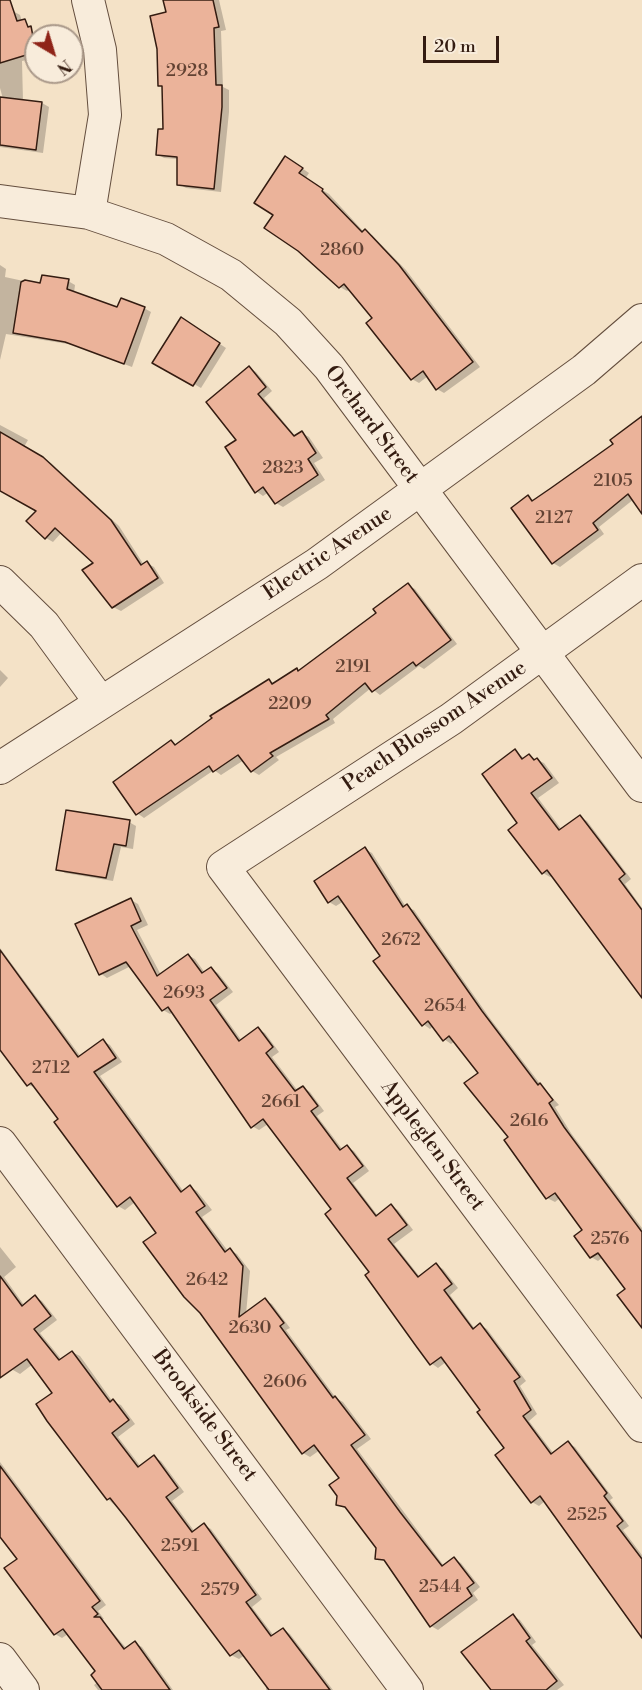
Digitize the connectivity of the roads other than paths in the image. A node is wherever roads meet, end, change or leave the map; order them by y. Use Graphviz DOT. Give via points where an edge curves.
graph roads {
  1 [pos="88,0"];
  2 [pos="0,201"];
  3 [pos="89,213"];
  4 [pos="642,320"];
  5 [pos="421,491"];
  6 [pos="642,580"];
  7 [pos="0,582"];
  8 [pos="542,654"];
  9 [pos="101,703"];
  10 [pos="0,768"];
  11 [pos="642,786"];
  12 [pos="223,867"];
  13 [pos="0,1143"];
  14 [pos="642,1425"];
  15 [pos="0,1659"];
  16 [pos="23,1690"];
  17 [pos="407,1690"];
  1 -- 3 [label="street" via="100,50 105,115"];
  2 -- 3 [label="street, Orchard Street"];
  3 -- 5 [label="street, Orchard Street" via="166,239 231,275 288,322 329,367"];
  4 -- 5 [label="street, Electric Avenue" via="584,370"];
  5 -- 8 [label="street, Orchard Street"];
  5 -- 9 [label="street, Electric Avenue" via="317,564"];
  6 -- 8 [label="street, Peach Blossom Avenue"];
  7 -- 9 [label="street" via="44,625"];
  8 -- 11 [label="street, Orchard Street"];
  8 -- 12 [label="street, Peach Blossom Avenue" via="451,719"];
  9 -- 10 [label="street, Electric Avenue"];
  12 -- 14 [label="street, Appleglen Street"];
  13 -- 17 [label="street, Brookside Street"];
  15 -- 16 [label="street"];
}
